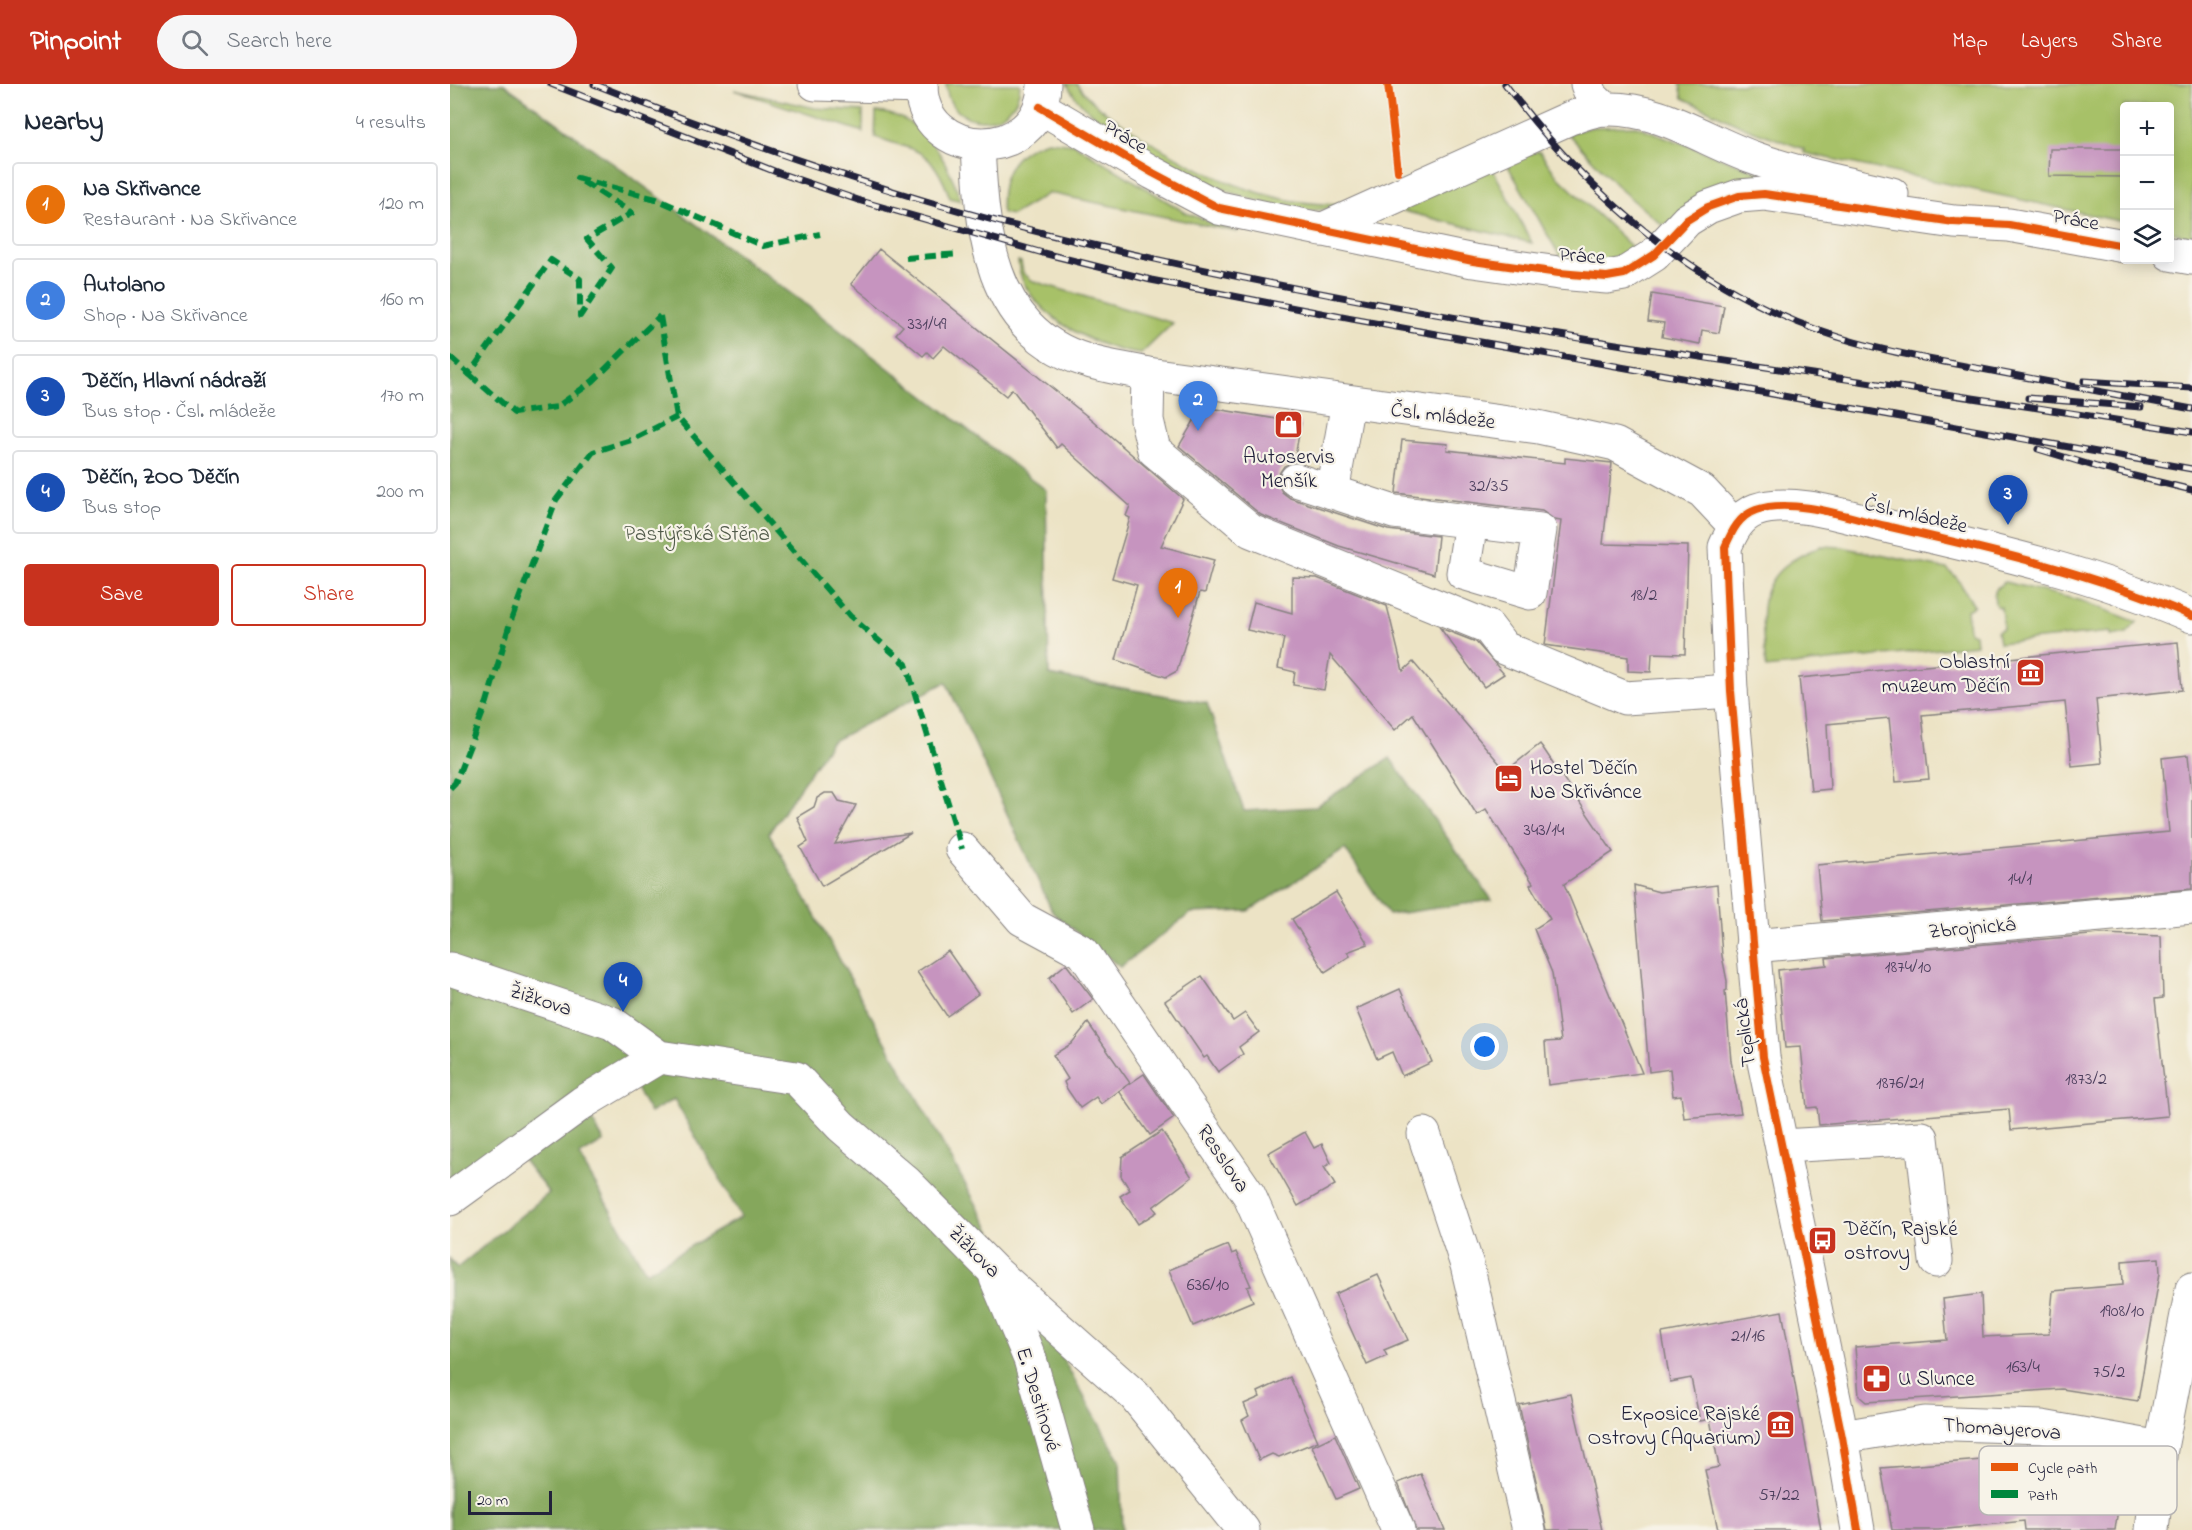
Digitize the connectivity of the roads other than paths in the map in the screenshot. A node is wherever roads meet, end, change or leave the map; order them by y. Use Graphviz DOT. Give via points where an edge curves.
graph roads {
  1 [pos="815,84"];
  2 [pos="921,86"];
  3 [pos="1593,93"];
  4 [pos="1042,96"];
  5 [pos="978,145"];
  6 [pos="2009,225"];
  7 [pos="1321,230"];
  8 [pos="2120,245"];
  9 [pos="2174,255"];
  10 [pos="2192,258"];
  11 [pos="1148,374"];
  12 [pos="1348,402"];
  13 [pos="1296,480"];
  14 [pos="1332,492"];
  15 [pos="1471,522"];
  16 [pos="1735,526"];
  17 [pos="2192,616"];
  18 [pos="1731,691"];
  19 [pos="962,849"];
  20 [pos="2192,907"];
  21 [pos="1752,946"];
  22 [pos="450,969"];
  23 [pos="659,1057"];
  24 [pos="1424,1134"];
  25 [pos="1782,1146"];
  26 [pos="450,1199"];
  27 [pos="1936,1261"];
  28 [pos="993,1270"];
  29 [pos="2191,1304"];
  30 [pos="1842,1437"];
  31 [pos="2150,1446"];
  32 [pos="2161,1446"];
  33 [pos="2154,1515"];
  34 [pos="1078,1530"];
  35 [pos="1244,1530"];
  36 [pos="1398,1530"];
  37 [pos="1529,1530"];
  38 [pos="1858,1530"];
  39 [pos="2152,1530"];
  1 -- 2 [label="street"];
  2 -- 5 [label="street" via="933,121 961,142"];
  3 -- 6 [label="street, Práce" via="1781,167"];
  3 -- 7 [label="street, Práce" via="1570,118"];
  4 -- 5 [label="street" via="1030,124 1016,136 997,144"];
  4 -- 7 [label="street, Práce" via="1153,173 1219,208"];
  5 -- 11 [label="street, Čsl. mládeže" via="987,243 994,271 1020,315 1038,335 1062,350 1084,360"];
  6 -- 7 [label="street, Práce" via="1954,222 1764,194 1739,196 1708,207 1687,220 1638,268 1607,277 1473,261"];
  6 -- 8 [label="street, Práce"];
  9 -- 10 [label="street"];
  11 -- 12 [label="street, Čsl. mládeže"];
  11 -- 18 [label="street" via="1147,420 1154,450 1251,531 1488,627 1504,648 1625,698"];
  12 -- 14 [label="street"];
  12 -- 16 [label="street, Čsl. mládeže" via="1538,427 1615,444 1702,490"];
  13 -- 14 [label="street"];
  14 -- 15 [label="street" via="1394,512"];
  16 -- 17 [label="street, Čsl. mládeže" via="1757,509 1780,506 1822,511 2023,557 2141,594"];
  16 -- 18 [label="street, Teplická" via="1725,547"];
  18 -- 21 [label="street, Teplická"];
  19 -- 36 [label="street, Resslova" via="1022,919 1083,952 1249,1195"];
  20 -- 21 [label="street, Zbrojnická"];
  21 -- 25 [label="street, Teplická" via="1763,1057"];
  22 -- 23 [label="street, Žižkova" via="612,1023"];
  23 -- 26 [label="street" via="582,1103"];
  23 -- 28 [label="street, Žižkova" via="796,1078"];
  24 -- 37 [label="street" via="1467,1265"];
  25 -- 27 [label="street" via="1922,1138"];
  25 -- 30 [label="street, Teplická"];
  28 -- 34 [label="street, E. Destinové" via="1030,1359"];
  28 -- 35 [label="street, Žižkova" via="1135,1396"];
  29 -- 32 [label="street"];
  30 -- 31 [label="street, Thomayerova" via="1925,1423 2042,1427"];
  30 -- 38 [label="street, Teplická"];
  33 -- 39 [label="street"];
}
